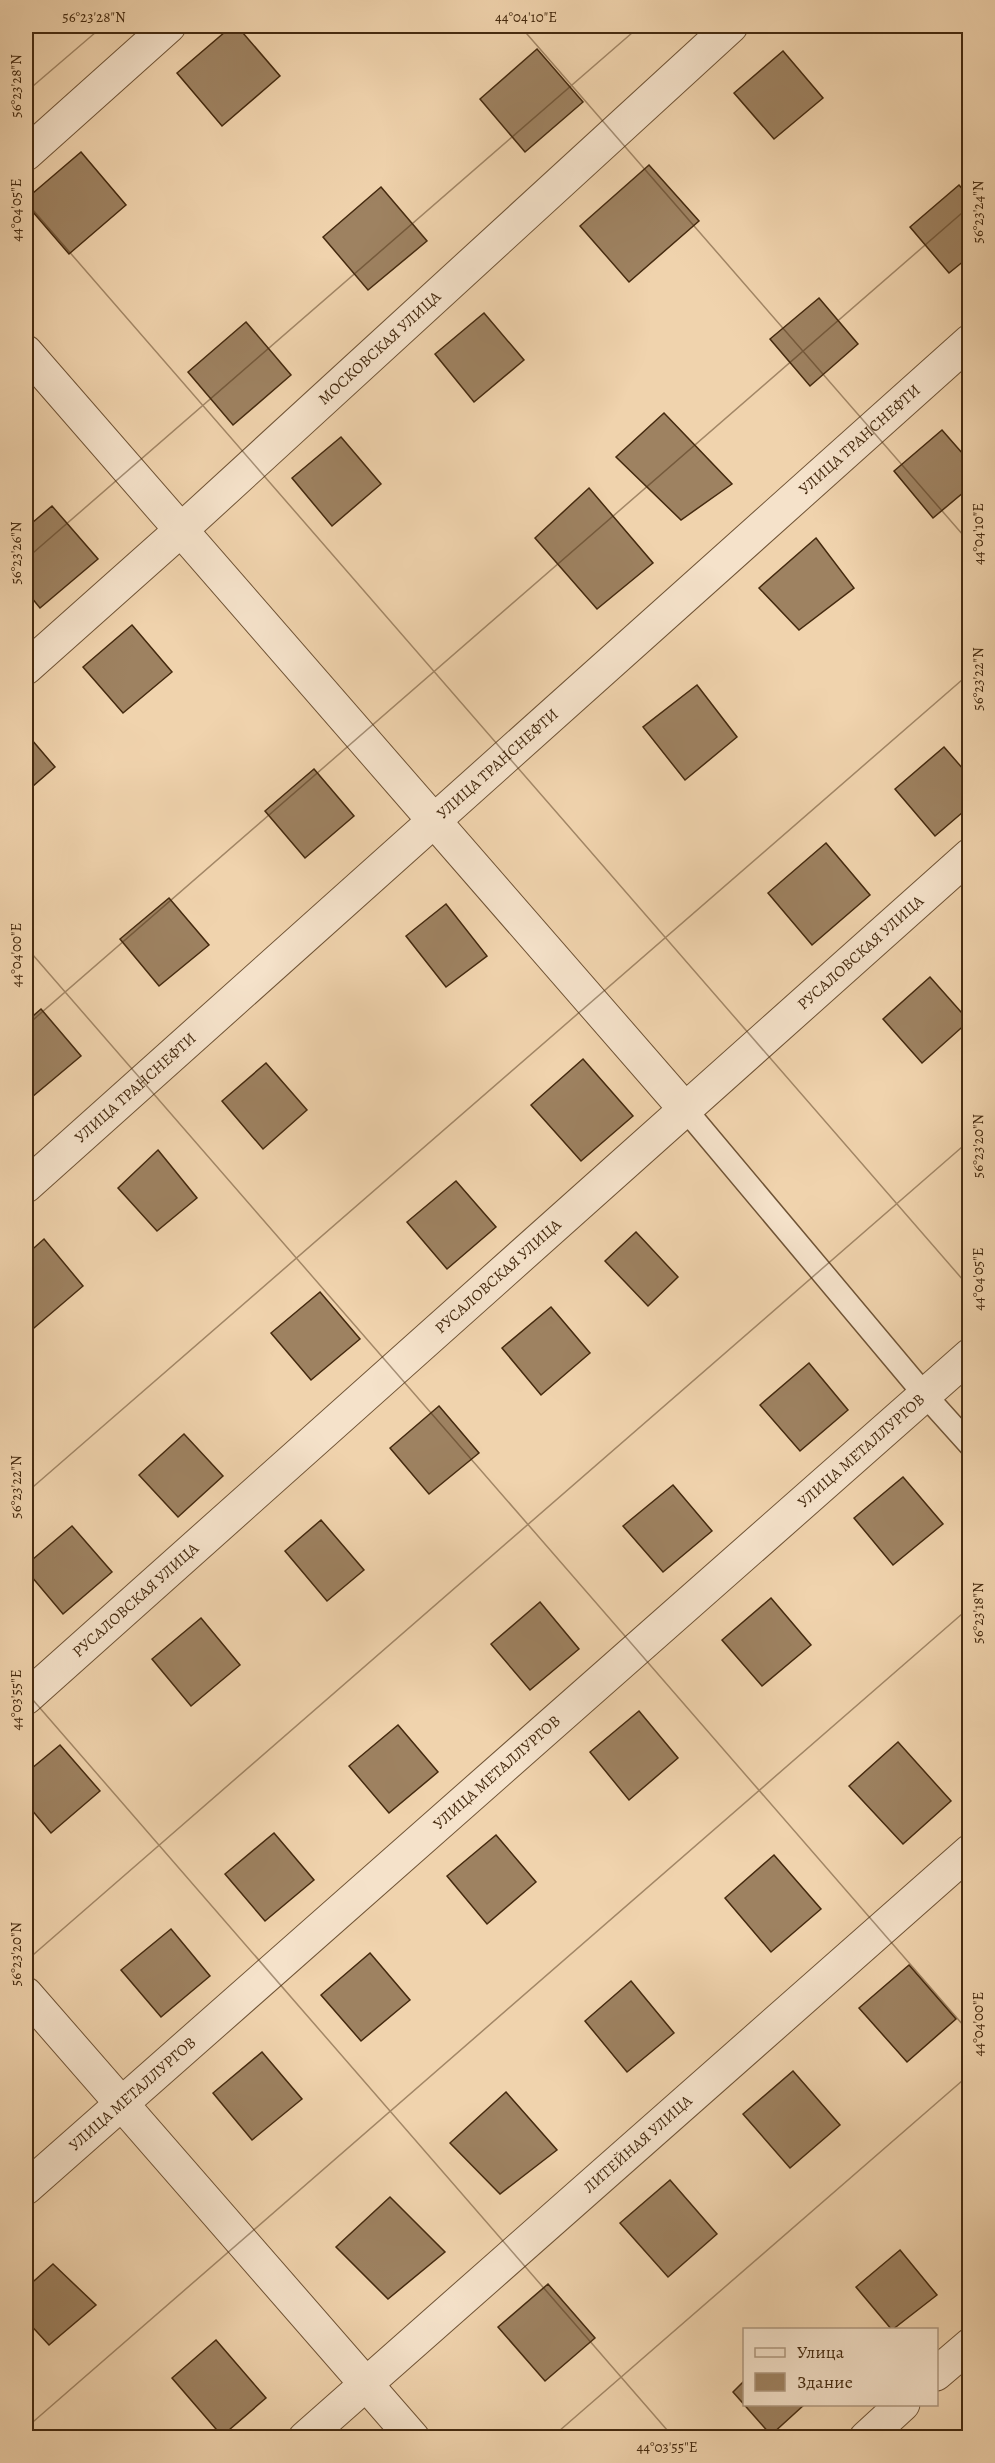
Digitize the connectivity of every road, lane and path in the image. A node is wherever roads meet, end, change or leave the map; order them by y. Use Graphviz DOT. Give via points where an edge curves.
graph roads {
  1 [pos="169,26"];
  2 [pos="731,26"];
  3 [pos="26,154"];
  4 [pos="969,341"];
  5 [pos="26,352"];
  6 [pos="181,530"];
  7 [pos="26,668"];
  8 [pos="434,821"];
  9 [pos="969,855"];
  10 [pos="685,1109"];
  11 [pos="26,1186"];
  12 [pos="969,1355"];
  13 [pos="925,1395"];
  14 [pos="969,1445"];
  15 [pos="26,1698"];
  16 [pos="969,1851"];
  17 [pos="26,1994"];
  18 [pos="122,2104"];
  19 [pos="26,2188"];
  20 [pos="969,2345"];
  21 [pos="938,2372"];
  22 [pos="366,2384"];
  23 [pos="901,2406"];
  24 [pos="305,2438"];
  25 [pos="413,2438"];
  26 [pos="866,2438"];
  1 -- 3 [label="street"];
  2 -- 6 [label="street, МОСКОВСКАЯ УЛИЦА"];
  4 -- 8 [label="street, УЛИЦА ТРАНСНЕФТИ"];
  5 -- 6 [label="street"];
  6 -- 7 [label="street, МОСКОВСКАЯ УЛИЦА"];
  6 -- 8 [label="street"];
  8 -- 10 [label="street"];
  8 -- 11 [label="street, УЛИЦА ТРАНСНЕФТИ"];
  9 -- 10 [label="street, РУСАЛОВСКАЯ УЛИЦА"];
  10 -- 13 [label="lane"];
  10 -- 15 [label="street, РУСАЛОВСКАЯ УЛИЦА"];
  12 -- 13 [label="street, УЛИЦА МЕТАЛЛУРГОВ"];
  13 -- 14 [label="lane"];
  13 -- 18 [label="street, УЛИЦА МЕТАЛЛУРГОВ"];
  16 -- 22 [label="street, ЛИТЕЙНАЯ УЛИЦА"];
  17 -- 18 [label="street"];
  18 -- 19 [label="street, УЛИЦА МЕТАЛЛУРГОВ"];
  18 -- 22 [label="street"];
  20 -- 21 [label="street"];
  22 -- 24 [label="street, ЛИТЕЙНАЯ УЛИЦА"];
  22 -- 25 [label="street"];
  23 -- 26 [label="street"];
}
